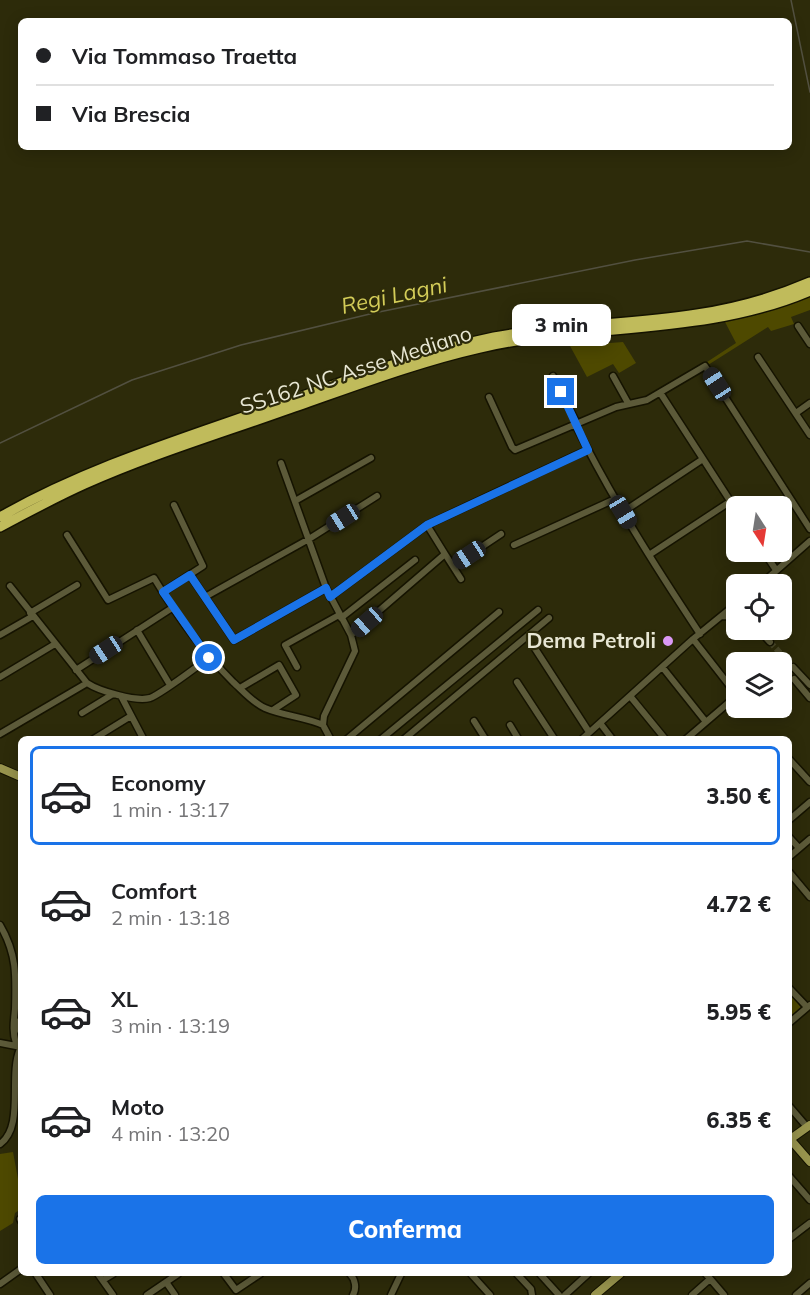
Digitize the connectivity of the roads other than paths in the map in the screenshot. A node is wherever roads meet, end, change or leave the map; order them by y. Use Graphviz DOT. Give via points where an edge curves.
graph roads {
  1 [pos="810,285"];
  2 [pos="798,326"];
  3 [pos="810,344"];
  4 [pos="758,357"];
  5 [pos="553,376"];
  6 [pos="613,376"];
  7 [pos="661,394"];
  8 [pos="489,397"];
  9 [pos="628,403"];
  10 [pos="810,403"];
  11 [pos="796,413"];
  12 [pos="576,424"];
  13 [pos="810,435"];
  14 [pos="588,450"];
  15 [pos="371,458"];
  16 [pos="703,459"];
  17 [pos="280,463"];
  18 [pos="377,496"];
  19 [pos="728,496"];
  20 [pos="615,499"];
  21 [pos="295,501"];
  22 [pos="726,504"];
  23 [pos="33,505"];
  24 [pos="174,505"];
  25 [pos="623,512"];
  26 [pos="0,515"];
  27 [pos="427,525"];
  28 [pos="0,529"];
  29 [pos="810,529"];
  30 [pos="501,534"];
  31 [pos="67,535"];
  32 [pos="309,539"];
  33 [pos="810,541"];
  34 [pos="514,544"];
  35 [pos="445,554"];
  36 [pos="649,555"];
  37 [pos="416,560"];
  38 [pos="771,562"];
  39 [pos="453,566"];
  40 [pos="776,570"];
  41 [pos="771,574"];
  42 [pos="190,575"];
  43 [pos="460,579"];
  44 [pos="77,585"];
  45 [pos="10,586"];
  46 [pos="326,588"];
  47 [pos="163,592"];
  48 [pos="205,597"];
  49 [pos="330,597"];
  50 [pos="172,608"];
  51 [pos="538,610"];
  52 [pos="499,612"];
  53 [pos="726,613"];
  54 [pos="32,614"];
  55 [pos="340,616"];
  56 [pos="722,616"];
  57 [pos="726,616"];
  58 [pos="549,618"];
  59 [pos="137,630"];
  60 [pos="700,634"];
  61 [pos="0,635"];
  62 [pos="351,635"];
  63 [pos="693,639"];
  64 [pos="55,644"];
  65 [pos="534,647"];
  66 [pos="209,658"];
  67 [pos="297,667"];
  68 [pos="793,667"];
  69 [pos="663,668"];
  70 [pos="76,670"];
  71 [pos="0,677"];
  72 [pos="794,679"];
  73 [pos="517,682"];
  74 [pos="87,683"];
  75 [pos="170,685"];
  76 [pos="810,685"];
  77 [pos="240,688"];
  78 [pos="113,694"];
  79 [pos="121,696"];
  80 [pos="630,696"];
  81 [pos="810,698"];
  82 [pos="273,710"];
  83 [pos="82,713"];
  84 [pos="131,716"];
  85 [pos="474,721"];
  86 [pos="706,722"];
  87 [pos="600,723"];
  88 [pos="323,725"];
  89 [pos="510,725"];
  90 [pos="589,732"];
  91 [pos="0,734"];
  92 [pos="98,736"];
  93 [pos="142,736"];
  94 [pos="329,736"];
  95 [pos="351,736"];
  96 [pos="385,736"];
  97 [pos="408,736"];
  98 [pos="483,736"];
  99 [pos="517,736"];
  100 [pos="552,736"];
  101 [pos="585,736"];
  102 [pos="610,736"];
  103 [pos="663,736"];
  104 [pos="690,736"];
  105 [pos="792,762"];
  106 [pos="0,768"];
  107 [pos="18,776"];
  108 [pos="810,782"];
  109 [pos="810,802"];
  110 [pos="792,817"];
  111 [pos="810,839"];
  112 [pos="792,840"];
  113 [pos="799,848"];
  114 [pos="792,854"];
  115 [pos="792,876"];
  116 [pos="810,897"];
  117 [pos="0,925"];
  118 [pos="792,991"];
  119 [pos="808,1006"];
  120 [pos="14,1017"];
  121 [pos="792,1020"];
  122 [pos="18,1026"];
  123 [pos="18,1039"];
  124 [pos="0,1043"];
  125 [pos="18,1045"];
  126 [pos="18,1052"];
  127 [pos="792,1109"];
  128 [pos="808,1126"];
  129 [pos="792,1138"];
  130 [pos="792,1141"];
  131 [pos="0,1144"];
  132 [pos="810,1162"];
  133 [pos="792,1179"];
  134 [pos="810,1200"];
  135 [pos="810,1223"];
  136 [pos="792,1237"];
  137 [pos="18,1271"];
  138 [pos="37,1276"];
  139 [pos="100,1276"];
  140 [pos="110,1276"];
  141 [pos="175,1276"];
  142 [pos="225,1276"];
  143 [pos="258,1276"];
  144 [pos="352,1276"];
  145 [pos="400,1276"];
  146 [pos="473,1276"];
  147 [pos="519,1276"];
  148 [pos="542,1276"];
  149 [pos="586,1276"];
  150 [pos="618,1276"];
  151 [pos="708,1276"];
  152 [pos="103,1280"];
  153 [pos="166,1282"];
  154 [pos="810,1283"];
  155 [pos="0,1284"];
  156 [pos="238,1293"];
  157 [pos="50,1295"];
  158 [pos="113,1295"];
  159 [pos="147,1295"];
  160 [pos="176,1295"];
  161 [pos="353,1295"];
  162 [pos="391,1295"];
  163 [pos="490,1295"];
  164 [pos="532,1295"];
  165 [pos="559,1295"];
  166 [pos="565,1295"];
  167 [pos="595,1295"];
  168 [pos="692,1295"];
  169 [pos="724,1295"];
  170 [pos="796,1295"];
  1 -- 23 [label="highway, SS162 NC Asse Mediano" via="757,309 714,319 528,339 430,361 160,454"];
  2 -- 3 [label="street"];
  4 -- 11 [label="street"];
  5 -- 12 [label="street"];
  6 -- 9 [label="street"];
  7 -- 9 [label="street"];
  7 -- 16 [label="street"];
  7 -- 29 [label="street" via="705,366"];
  8 -- 12 [label="street" via="515,450"];
  9 -- 12 [label="street"];
  10 -- 11 [label="street"];
  11 -- 13 [label="street"];
  12 -- 14 [label="street"];
  14 -- 20 [label="street"];
  14 -- 27 [label="street"];
  15 -- 21 [label="street"];
  16 -- 19 [label="street"];
  16 -- 25 [label="street"];
  17 -- 21 [label="street"];
  18 -- 32 [label="street"];
  20 -- 25 [label="street"];
  20 -- 34 [label="street"];
  21 -- 32 [label="street"];
  22 -- 36 [label="street"];
  23 -- 26 [label="highway, SS162 NC Asse Mediano"];
  23 -- 28 [label="highway, SS162 NC Asse Mediano"];
  24 -- 42 [label="street" via="203,566"];
  25 -- 36 [label="street"];
  27 -- 35 [label="street"];
  27 -- 49 [label="street"];
  30 -- 39 [label="street"];
  31 -- 47 [label="street" via="108,600 154,578"];
  32 -- 46 [label="street"];
  32 -- 48 [label="street"];
  33 -- 40 [label="street"];
  35 -- 39 [label="street"];
  35 -- 62 [label="street"];
  36 -- 60 [label="street"];
  37 -- 55 [label="street"];
  38 -- 40 [label="street"];
  39 -- 43 [label="street"];
  40 -- 41 [label="street"];
  42 -- 47 [label="street"];
  42 -- 48 [label="street"];
  44 -- 54 [label="street"];
  45 -- 54 [label="street"];
  46 -- 48 [label="street" via="234,640"];
  46 -- 49 [label="street"];
  47 -- 50 [label="street"];
  49 -- 55 [label="street"];
  50 -- 59 [label="street"];
  50 -- 66 [label="street"];
  51 -- 96 [label="street"];
  52 -- 95 [label="street"];
  53 -- 56 [label="street"];
  54 -- 61 [label="street"];
  54 -- 64 [label="street"];
  55 -- 62 [label="street"];
  55 -- 67 [label="street" via="285,645"];
  56 -- 57 [label="street"];
  56 -- 60 [label="street"];
  58 -- 97 [label="street"];
  59 -- 70 [label="street"];
  59 -- 75 [label="street"];
  60 -- 63 [label="street"];
  62 -- 88 [label="street" via="355,651"];
  63 -- 69 [label="street"];
  63 -- 86 [label="street" via="736,693"];
  64 -- 70 [label="street"];
  64 -- 71 [label="street"];
  65 -- 90 [label="street"];
  66 -- 75 [label="street"];
  66 -- 77 [label="street"];
  68 -- 76 [label="street"];
  69 -- 80 [label="street"];
  69 -- 86 [label="street"];
  70 -- 74 [label="street"];
  72 -- 81 [label="street"];
  73 -- 100 [label="street"];
  74 -- 78 [label="street"];
  74 -- 91 [label="street"];
  75 -- 79 [label="street" via="149,698"];
  77 -- 82 [label="street"];
  77 -- 82 [label="street" via="279,665 296,695"];
  78 -- 79 [label="street"];
  78 -- 83 [label="street"];
  79 -- 84 [label="street"];
  80 -- 87 [label="street"];
  80 -- 103 [label="street"];
  82 -- 88 [label="street"];
  84 -- 92 [label="street"];
  84 -- 93 [label="street"];
  85 -- 98 [label="street"];
  86 -- 104 [label="street"];
  87 -- 90 [label="street"];
  87 -- 102 [label="street"];
  88 -- 94 [label="street"];
  89 -- 99 [label="street"];
  90 -- 101 [label="street"];
  105 -- 108 [label="street"];
  106 -- 107 [label="main road"];
  109 -- 110 [label="street"];
  111 -- 113 [label="street"];
  112 -- 113 [label="street"];
  113 -- 114 [label="street"];
  115 -- 116 [label="street"];
  117 -- 120 [label="street" via="14,958"];
  118 -- 119 [label="street"];
  119 -- 121 [label="street"];
  120 -- 122 [label="street"];
  120 -- 123 [label="street"];
  124 -- 125 [label="street"];
  126 -- 131 [label="street" via="13,1125"];
  127 -- 128 [label="street"];
  128 -- 129 [label="main road"];
  130 -- 132 [label="main road"];
  133 -- 134 [label="street"];
  135 -- 136 [label="street"];
  137 -- 155 [label="street"];
  138 -- 157 [label="street"];
  139 -- 152 [label="street"];
  140 -- 152 [label="street"];
  141 -- 153 [label="street"];
  142 -- 156 [label="street"];
  143 -- 156 [label="street"];
  144 -- 161 [label="street"];
  145 -- 162 [label="street"];
  146 -- 163 [label="street"];
  147 -- 164 [label="street"];
  148 -- 165 [label="street"];
  149 -- 166 [label="street"];
  150 -- 167 [label="main road"];
  151 -- 168 [label="street"];
  151 -- 169 [label="street"];
  152 -- 158 [label="street"];
  153 -- 159 [label="street"];
  153 -- 160 [label="street"];
  154 -- 170 [label="street"];
}
